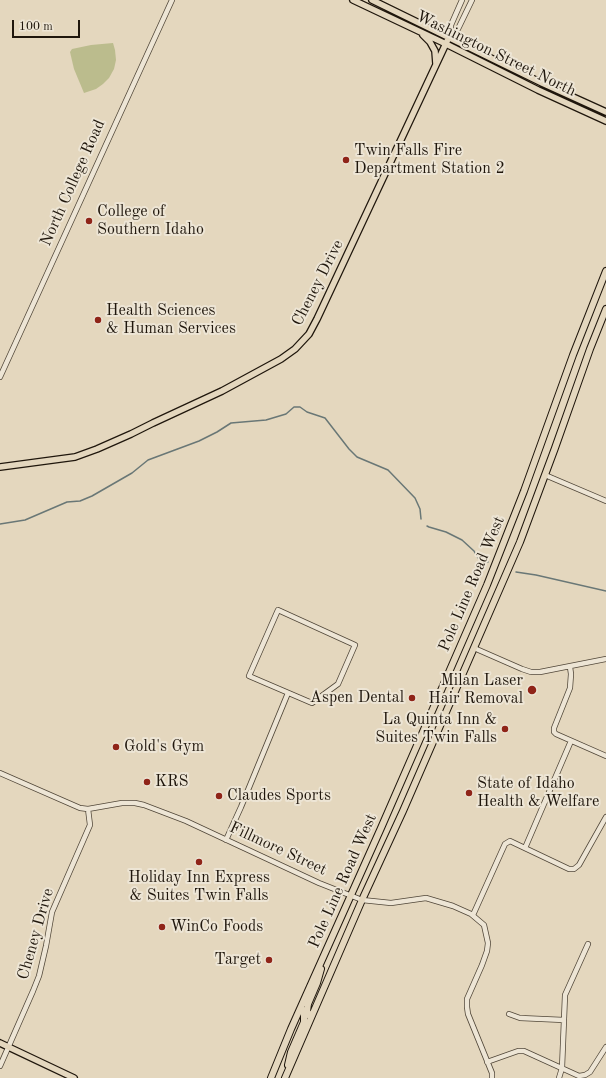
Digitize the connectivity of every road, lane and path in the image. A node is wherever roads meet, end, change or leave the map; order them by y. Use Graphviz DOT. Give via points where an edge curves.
graph roads {
  1 [pos="172,0"];
  2 [pos="353,0"];
  3 [pos="372,0"];
  4 [pos="462,0"];
  5 [pos="472,0"];
  6 [pos="420,32"];
  7 [pos="450,35"];
  8 [pos="446,44"];
  9 [pos="436,66"];
  10 [pos="606,112"];
  11 [pos="606,121"];
  12 [pos="606,271"];
  13 [pos="606,308"];
  14 [pos="0,377"];
  15 [pos="0,467"];
  16 [pos="545,475"];
  17 [pos="606,501"];
  18 [pos="474,648"];
  19 [pos="606,659"];
  20 [pos="570,667"];
  21 [pos="288,693"];
  22 [pos="571,740"];
  23 [pos="606,756"];
  24 [pos="0,773"];
  25 [pos="88,809"];
  26 [pos="606,817"];
  27 [pos="226,840"];
  28 [pos="525,848"];
  29 [pos="350,896"];
  30 [pos="362,900"];
  31 [pos="473,915"];
  32 [pos="588,944"];
  33 [pos="327,949"];
  34 [pos="301,1007"];
  35 [pos="509,1014"];
  36 [pos="311,1018"];
  37 [pos="564,1020"];
  38 [pos="0,1043"];
  39 [pos="606,1046"];
  40 [pos="8,1047"];
  41 [pos="487,1062"];
  42 [pos="0,1066"];
  43 [pos="562,1068"];
  44 [pos="74,1078"];
  45 [pos="271,1078"];
  46 [pos="285,1078"];
  47 [pos="492,1078"];
  48 [pos="559,1078"];
  1 -- 14 [label="street, North College Road"];
  2 -- 6 [label="main road, Washington Street North"];
  3 -- 7 [label="main road, Washington Street North"];
  4 -- 7 [label="street" via="451,25"];
  5 -- 7 [label="street" via="458,29"];
  6 -- 8 [label="main road, Washington Street North"];
  6 -- 9 [label="main road" via="433,46"];
  7 -- 8 [label="main road, Cheney Drive"];
  7 -- 10 [label="main road, Washington Street North" via="542,83"];
  8 -- 9 [label="main road, Cheney Drive"];
  8 -- 11 [label="main road, Washington Street North"];
  9 -- 15 [label="main road, Cheney Drive" via="317,319 309,334 295,349 222,391 97,449 75,457"];
  12 -- 29 [label="highway, Pole Line Road West" via="487,584"];
  13 -- 16 [label="highway, Pole Line Road West"];
  16 -- 17 [label="street"];
  16 -- 18 [label="highway, Pole Line Road West" via="520,542"];
  18 -- 20 [label="street" via="531,672"];
  18 -- 30 [label="highway, Pole Line Road West"];
  19 -- 20 [label="street"];
  20 -- 22 [label="street" via="570,688 554,732"];
  21 -- 21 [label="street" via="249,676 278,610 355,645 338,684 333,688 312,703"];
  21 -- 27 [label="street"];
  22 -- 23 [label="street"];
  22 -- 28 [label="street"];
  24 -- 25 [label="street, Fillmore Street" via="80,808"];
  25 -- 27 [label="street, Fillmore Street" via="122,802 144,805"];
  25 -- 40 [label="street, Cheney Drive" via="90,825 52,912 39,976"];
  26 -- 28 [label="street" via="579,865 574,869"];
  27 -- 29 [label="street, Fillmore Street"];
  28 -- 31 [label="street" via="510,841 505,844"];
  29 -- 30 [label="street, Fillmore Street"];
  29 -- 33 [label="highway, Pole Line Road West"];
  30 -- 31 [label="street, Fillmore Street" via="391,903 426,898"];
  30 -- 36 [label="highway, Pole Line Road West"];
  31 -- 41 [label="street, Fillmore Street" via="484,925 488,951 467,1000 467,1007"];
  32 -- 37 [label="street" via="565,995"];
  33 -- 34 [label="highway, Pole Line Road West"];
  33 -- 36 [label="highway" via="308,1004 307,1011"];
  34 -- 45 [label="highway, Pole Line Road West"];
  34 -- 46 [label="highway" via="304,1022 291,1052"];
  35 -- 37 [label="street" via="520,1018"];
  36 -- 46 [label="highway, Pole Line Road West"];
  37 -- 43 [label="street"];
  38 -- 40 [label="main road"];
  39 -- 43 [label="street" via="585,1076"];
  40 -- 42 [label="street, Cheney Drive"];
  40 -- 44 [label="main road"];
  41 -- 43 [label="street" via="518,1050"];
  41 -- 47 [label="street, Fillmore Street"];
  43 -- 48 [label="street"];
}
